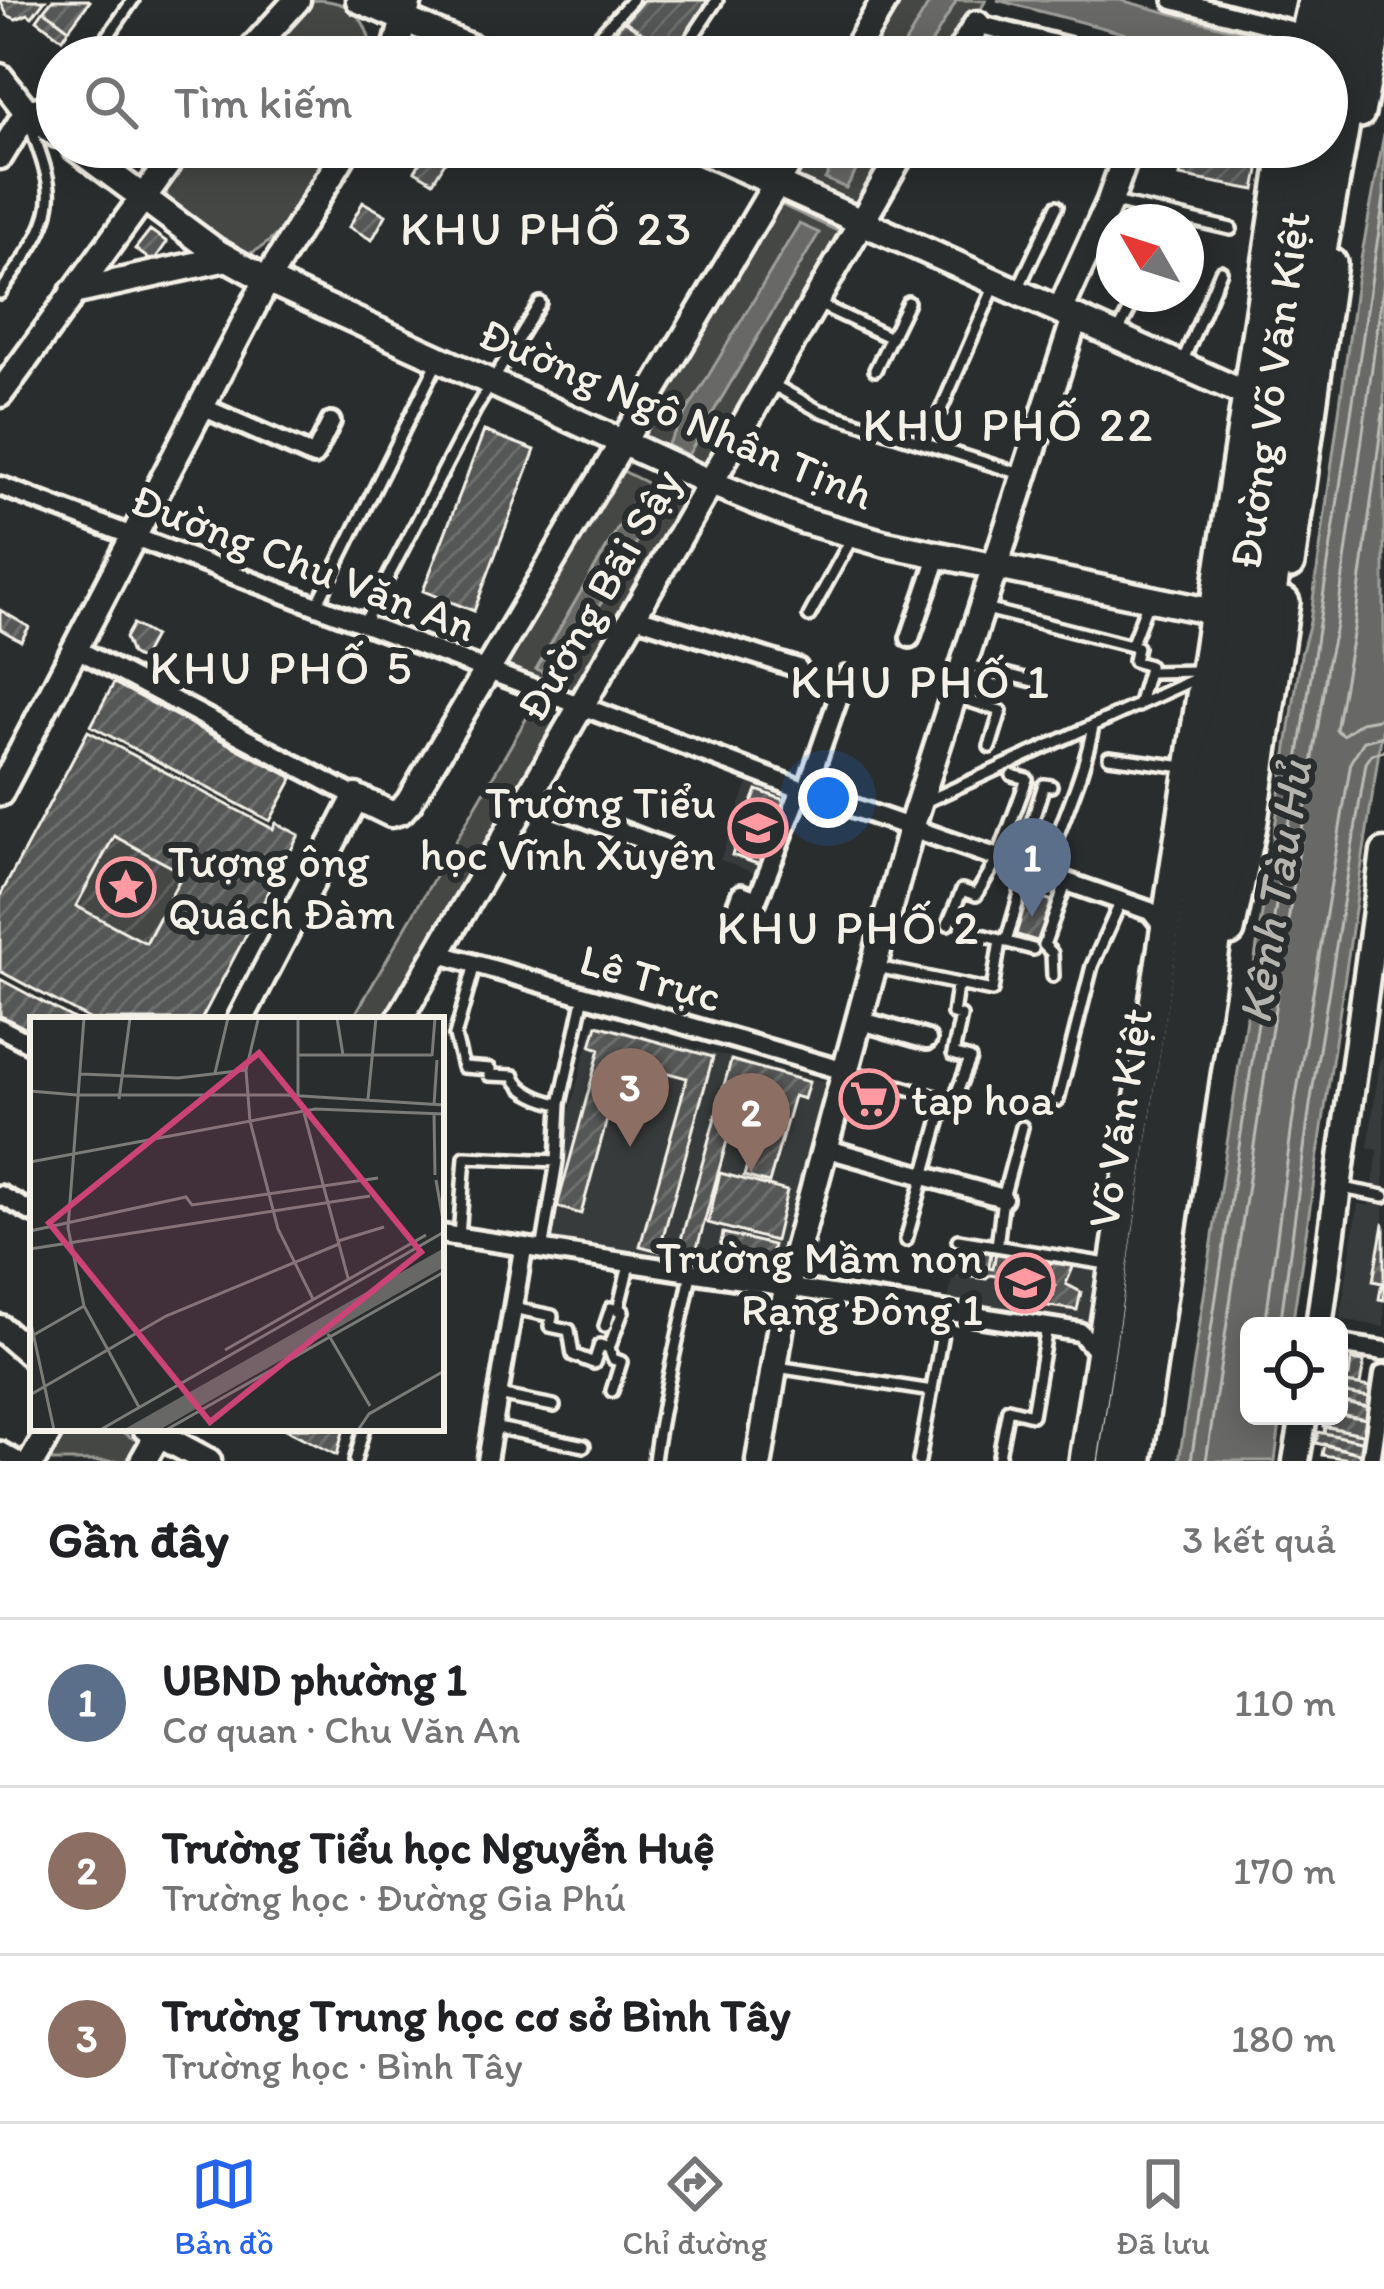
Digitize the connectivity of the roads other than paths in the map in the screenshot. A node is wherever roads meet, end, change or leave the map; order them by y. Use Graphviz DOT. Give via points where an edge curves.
graph roads {
  1 [pos="133,0"];
  2 [pos="297,0"];
  3 [pos="359,0"];
  4 [pos="632,0"];
  5 [pos="717,0"];
  6 [pos="885,0"];
  7 [pos="1173,0"];
  8 [pos="1313,0"];
  9 [pos="1339,0"];
  10 [pos="1366,0"];
  11 [pos="1383,0"];
  12 [pos="406,9"];
  13 [pos="977,23"];
  14 [pos="108,36"];
  15 [pos="264,36"];
  16 [pos="455,36"];
  17 [pos="599,36"];
  18 [pos="694,36"];
  19 [pos="864,36"];
  20 [pos="969,36"];
  21 [pos="1026,36"];
  22 [pos="1274,36"];
  23 [pos="1304,36"];
  24 [pos="1331,36"];
  25 [pos="0,77"];
  26 [pos="1348,101"];
  27 [pos="36,110"];
  28 [pos="27,112"];
  29 [pos="36,119"];
  30 [pos="36,142"];
  31 [pos="0,156"];
  32 [pos="1348,164"];
  33 [pos="44,168"];
  34 [pos="104,168"];
  35 [pos="165,168"];
  36 [pos="335,168"];
  37 [pos="741,168"];
  38 [pos="786,168"];
  39 [pos="893,168"];
  40 [pos="1122,168"];
  41 [pos="1283,168"];
  42 [pos="1308,168"];
  43 [pos="1336,168"];
  44 [pos="1347,168"];
  45 [pos="776,184"];
  46 [pos="144,197"];
  47 [pos="1110,201"];
  48 [pos="1057,206"];
  49 [pos="862,222"];
  50 [pos="1231,229"];
  51 [pos="227,258"];
  52 [pos="1221,271"];
  53 [pos="267,280"];
  54 [pos="1007,287"];
  55 [pos="73,292"];
  56 [pos="0,293"];
  57 [pos="908,302"];
  58 [pos="540,303"];
  59 [pos="815,303"];
  60 [pos="1129,312"];
  61 [pos="1067,314"];
  62 [pos="1116,336"];
  63 [pos="891,338"];
  64 [pos="440,359"];
  65 [pos="1181,365"];
  66 [pos="875,370"];
  67 [pos="492,382"];
  68 [pos="769,382"];
  69 [pos="0,394"];
  70 [pos="1248,395"];
  71 [pos="200,406"];
  72 [pos="940,412"];
  73 [pos="331,422"];
  74 [pos="623,442"];
  75 [pos="1024,475"];
  76 [pos="710,482"];
  77 [pos="0,486"];
  78 [pos="133,534"];
  79 [pos="853,536"];
  80 [pos="939,554"];
  81 [pos="994,566"];
  82 [pos="1149,599"];
  83 [pos="317,605"];
  84 [pos="981,607"];
  85 [pos="1214,613"];
  86 [pos="633,616"];
  87 [pos="809,616"];
  88 [pos="364,623"];
  89 [pos="910,638"];
  90 [pos="1131,646"];
  91 [pos="75,648"];
  92 [pos="963,663"];
  93 [pos="798,668"];
  94 [pos="487,670"];
  95 [pos="1148,672"];
  96 [pos="1204,673"];
  97 [pos="846,676"];
  98 [pos="1033,681"];
  99 [pos="953,696"];
  100 [pos="581,706"];
  101 [pos="1138,706"];
  102 [pos="1093,726"];
  103 [pos="990,747"];
  104 [pos="1109,757"];
  105 [pos="1012,775"];
  106 [pos="1213,784"];
  107 [pos="1051,787"];
  108 [pos="803,790"];
  109 [pos="0,793"];
  110 [pos="529,796"];
  111 [pos="356,797"];
  112 [pos="915,816"];
  113 [pos="1384,852"];
  114 [pos="678,853"];
  115 [pos="997,860"];
  116 [pos="1029,870"];
  117 [pos="1066,884"];
  118 [pos="1120,901"];
  119 [pos="735,910"];
  120 [pos="1161,913"];
  121 [pos="947,924"];
  122 [pos="974,934"];
  123 [pos="1003,941"];
  124 [pos="1033,950"];
  125 [pos="437,953"];
  126 [pos="475,964"];
  127 [pos="874,966"];
  128 [pos="1053,976"];
  129 [pos="957,986"];
  130 [pos="584,995"];
  131 [pos="242,1017"];
  132 [pos="401,1017"];
  133 [pos="859,1020"];
  134 [pos="1372,1026"];
  135 [pos="0,1028"];
  136 [pos="928,1040"];
  137 [pos="30,1043"];
  138 [pos="845,1071"];
  139 [pos="1058,1100"];
  140 [pos="560,1104"];
  141 [pos="940,1119"];
  142 [pos="1022,1126"];
  143 [pos="824,1148"];
  144 [pos="557,1161"];
  145 [pos="924,1176"];
  146 [pos="1337,1186"];
  147 [pos="0,1195"];
  148 [pos="1384,1196"];
  149 [pos="1003,1198"];
  150 [pos="30,1211"];
  151 [pos="450,1235"];
  152 [pos="906,1240"];
  153 [pos="958,1240"];
  154 [pos="997,1246"];
  155 [pos="532,1250"];
  156 [pos="629,1265"];
  157 [pos="1113,1265"];
  158 [pos="691,1274"];
  159 [pos="787,1287"];
  160 [pos="513,1308"];
  161 [pos="618,1310"];
  162 [pos="946,1311"];
  163 [pos="1320,1317"];
  164 [pos="605,1326"];
  165 [pos="1092,1326"];
  166 [pos="1047,1327"];
  167 [pos="0,1328"];
  168 [pos="1348,1346"];
  169 [pos="609,1348"];
  170 [pos="1384,1352"];
  171 [pos="30,1353"];
  172 [pos="774,1366"];
  173 [pos="1384,1374"];
  174 [pos="612,1391"];
  175 [pos="932,1391"];
  176 [pos="498,1395"];
  177 [pos="1382,1404"];
  178 [pos="554,1406"];
  179 [pos="1302,1425"];
  180 [pos="493,1427"];
  181 [pos="49,1431"];
  182 [pos="155,1431"];
  183 [pos="157,1431"];
  184 [pos="363,1431"];
  185 [pos="1379,1441"];
  186 [pos="584,1446"];
  187 [pos="0,1451"];
  188 [pos="18,1461"];
  189 [pos="32,1461"];
  190 [pos="143,1461"];
  191 [pos="208,1461"];
  192 [pos="355,1461"];
  193 [pos="488,1461"];
  194 [pos="654,1461"];
  195 [pos="759,1461"];
  196 [pos="920,1461"];
  197 [pos="998,1461"];
  198 [pos="1084,1461"];
  199 [pos="1114,1461"];
  200 [pos="1136,1461"];
  201 [pos="1148,1461"];
  202 [pos="1296,1461"];
  203 [pos="1371,1461"];
  1 -- 14 [label="lane"];
  2 -- 15 [label="street"];
  3 -- 12 [label="street"];
  4 -- 17 [label="lane"];
  5 -- 18 [label="lane"];
  6 -- 19 [label="street"];
  7 -- 22 [label="street"];
  8 -- 23 [label="main road"];
  9 -- 24 [label="highway"];
  10 -- 26 [label="highway, Đường Võ Văn Kiệt"];
  11 -- 32 [label="main road, Đường Võ Văn Kiệt"];
  12 -- 16 [label="street"];
  13 -- 20 [label="street"];
  13 -- 21 [label="street"];
  25 -- 28 [label="street"];
  27 -- 28 [label="street"];
  28 -- 29 [label="street"];
  28 -- 30 [label="lane"];
  28 -- 31 [label="street"];
  33 -- 56 [label="lane" via="49,202 41,228"];
  34 -- 46 [label="street, Đường Ngô Nhân Tịnh"];
  35 -- 46 [label="street"];
  36 -- 53 [label="street"];
  37 -- 45 [label="street"];
  38 -- 45 [label="street"];
  39 -- 49 [label="street, Đường Bãi Sậy"];
  40 -- 47 [label="street"];
  41 -- 70 [label="main road, Đường Võ Văn Kiệt"];
  42 -- 106 [label="highway, Đường Võ Văn Kiệt"];
  43 -- 106 [label="highway, Đường Võ Văn Kiệt" via="1266,629"];
  44 -- 106 [label="main road, Đường Võ Văn Kiệt"];
  45 -- 49 [label="street"];
  45 -- 74 [label="street"];
  46 -- 51 [label="street, Đường Ngô Nhân Tịnh" via="162,224"];
  46 -- 55 [label="street"];
  47 -- 50 [label="lane"];
  47 -- 61 [label="street"];
  48 -- 54 [label="lane"];
  49 -- 54 [label="street"];
  49 -- 59 [label="street, Đường Bãi Sậy"];
  51 -- 53 [label="street, Đường Ngô Nhân Tịnh"];
  51 -- 55 [label="street"];
  52 -- 65 [label="lane"];
  53 -- 64 [label="street, Đường Ngô Nhân Tịnh"];
  53 -- 71 [label="street"];
  54 -- 61 [label="street"];
  54 -- 72 [label="lane"];
  55 -- 69 [label="street"];
  57 -- 63 [label="lane"];
  58 -- 67 [label="lane"];
  59 -- 63 [label="lane"];
  59 -- 68 [label="street, Đường Bãi Sậy"];
  60 -- 62 [label="lane"];
  61 -- 62 [label="street"];
  61 -- 75 [label="street"];
  62 -- 65 [label="street"];
  63 -- 66 [label="lane"];
  64 -- 67 [label="street, Đường Ngô Nhân Tịnh"];
  64 -- 83 [label="lane"];
  65 -- 70 [label="street"];
  67 -- 74 [label="street, Đường Ngô Nhân Tịnh"];
  67 -- 88 [label="lane"];
  68 -- 75 [label="lane" via="818,410"];
  68 -- 76 [label="street, Đường Bãi Sậy"];
  70 -- 85 [label="main road, Đường Võ Văn Kiệt"];
  71 -- 73 [label="street" via="314,456"];
  71 -- 78 [label="street"];
  74 -- 76 [label="street, Đường Ngô Nhân Tịnh"];
  74 -- 94 [label="street"];
  75 -- 81 [label="street"];
  76 -- 79 [label="street, Đường Ngô Nhân Tịnh"];
  76 -- 86 [label="street, Đường Bãi Sậy"];
  77 -- 78 [label="street, Đường Chu Văn An"];
  78 -- 83 [label="street, Đường Chu Văn An"];
  78 -- 91 [label="street"];
  79 -- 80 [label="street, Đường Ngô Nhân Tịnh"];
  79 -- 87 [label="lane"];
  80 -- 81 [label="street, Đường Ngô Nhân Tịnh"];
  80 -- 89 [label="street"];
  81 -- 82 [label="street, Đường Ngô Nhân Tịnh"];
  81 -- 84 [label="street"];
  82 -- 85 [label="street, Đường Ngô Nhân Tịnh"];
  82 -- 90 [label="lane"];
  83 -- 88 [label="street, Đường Chu Văn An"];
  84 -- 90 [label="lane"];
  84 -- 92 [label="street"];
  85 -- 96 [label="main road, Đường Võ Văn Kiệt"];
  86 -- 93 [label="street"];
  86 -- 100 [label="street, Đường Bãi Sậy"];
  88 -- 94 [label="street, Đường Chu Văn An"];
  90 -- 95 [label="lane" via="1134,662"];
  91 -- 109 [label="street"];
  91 -- 111 [label="street"];
  92 -- 98 [label="lane"];
  92 -- 99 [label="street"];
  94 -- 100 [label="street, Đường Chu Văn An"];
  94 -- 111 [label="street" via="406,807 387,813"];
  95 -- 96 [label="lane"];
  95 -- 101 [label="lane"];
  96 -- 101 [label="lane"];
  96 -- 106 [label="main road, Đường Võ Văn Kiệt"];
  97 -- 108 [label="street"];
  99 -- 103 [label="lane" via="1001,710"];
  99 -- 112 [label="street"];
  100 -- 108 [label="street, Đường Chu Văn An"];
  100 -- 110 [label="street, Đường Bãi Sậy"];
  101 -- 102 [label="lane"];
  102 -- 112 [label="lane"];
  102 -- 116 [label="lane" via="1087,760"];
  104 -- 106 [label="lane"];
  105 -- 115 [label="lane" via="1027,779"];
  106 -- 120 [label="main road, Đường Võ Văn Kiệt"];
  106 -- 199 [label="highway, Võ Văn Kiệt"];
  106 -- 200 [label="highway, Võ Văn Kiệt"];
  106 -- 201 [label="main road, Võ Văn Kiệt" via="1226,954"];
  107 -- 116 [label="lane" via="1044,785"];
  108 -- 112 [label="street, Đường Chu Văn An"];
  108 -- 119 [label="street" via="757,900 741,894"];
  110 -- 114 [label="street"];
  110 -- 125 [label="street, Đường Bãi Sậy"];
  111 -- 131 [label="street"];
  112 -- 115 [label="street, Đường Chu Văn An"];
  112 -- 127 [label="street"];
  113 -- 134 [label="street"];
  115 -- 116 [label="street, Đường Chu Văn An"];
  115 -- 121 [label="lane" via="976,895 962,890"];
  116 -- 117 [label="street, Đường Chu Văn An"];
  116 -- 123 [label="lane"];
  117 -- 118 [label="street, Đường Chu Văn An"];
  117 -- 128 [label="lane" via="1044,945"];
  118 -- 120 [label="street, Đường Chu Văn An"];
  118 -- 139 [label="lane" via="1092,966"];
  120 -- 157 [label="main road, Võ Văn Kiệt"];
  122 -- 123 [label="lane"];
  123 -- 124 [label="lane"];
  123 -- 129 [label="lane" via="992,991"];
  125 -- 126 [label="street, Lê Trực"];
  125 -- 132 [label="street, Đường Bãi Sậy"];
  126 -- 130 [label="street, Lê Trực"];
  126 -- 140 [label="lane" via="454,1036 463,1066 514,1076 543,1101"];
  127 -- 129 [label="lane"];
  127 -- 133 [label="street"];
  129 -- 138 [label="lane" via="953,1054 970,1059 953,1102"];
  130 -- 138 [label="street, Lê Trực"];
  130 -- 140 [label="lane"];
  133 -- 136 [label="street"];
  133 -- 138 [label="street"];
  134 -- 146 [label="street"];
  135 -- 137 [label="street"];
  138 -- 143 [label="street"];
  140 -- 144 [label="lane"];
  141 -- 145 [label="lane"];
  142 -- 149 [label="lane"];
  143 -- 145 [label="street"];
  143 -- 159 [label="street"];
  144 -- 151 [label="lane" via="465,1157"];
  144 -- 155 [label="lane"];
  145 -- 149 [label="street"];
  145 -- 152 [label="lane"];
  146 -- 148 [label="lane"];
  146 -- 163 [label="street"];
  147 -- 150 [label="street"];
  149 -- 154 [label="lane"];
  151 -- 155 [label="street"];
  153 -- 154 [label="lane"];
  154 -- 157 [label="lane"];
  155 -- 156 [label="street"];
  155 -- 160 [label="street"];
  156 -- 158 [label="street"];
  156 -- 161 [label="lane"];
  157 -- 165 [label="main road, Võ Văn Kiệt"];
  158 -- 159 [label="street"];
  158 -- 194 [label="lane"];
  159 -- 162 [label="street"];
  159 -- 172 [label="street"];
  160 -- 169 [label="lane" via="570,1327 572,1355 594,1363 600,1345"];
  160 -- 176 [label="street"];
  161 -- 164 [label="lane" via="611,1309"];
  161 -- 169 [label="lane"];
  162 -- 166 [label="street"];
  162 -- 175 [label="lane"];
  165 -- 166 [label="street"];
  165 -- 198 [label="main road, Võ Văn Kiệt" via="1100,1355"];
  166 -- 197 [label="lane" via="1032,1414 1008,1409"];
  167 -- 171 [label="street"];
  168 -- 170 [label="street"];
  169 -- 174 [label="lane" via="621,1362"];
  172 -- 175 [label="lane"];
  172 -- 195 [label="street"];
  173 -- 177 [label="street"];
  175 -- 196 [label="lane"];
  176 -- 178 [label="lane"];
  176 -- 180 [label="street"];
  177 -- 185 [label="street"];
  179 -- 202 [label="street"];
  180 -- 186 [label="lane"];
  180 -- 193 [label="street"];
  181 -- 189 [label="street"];
  182 -- 190 [label="street"];
  183 -- 191 [label="street"];
  184 -- 192 [label="lane"];
  185 -- 203 [label="street"];
  187 -- 188 [label="street"];
}
